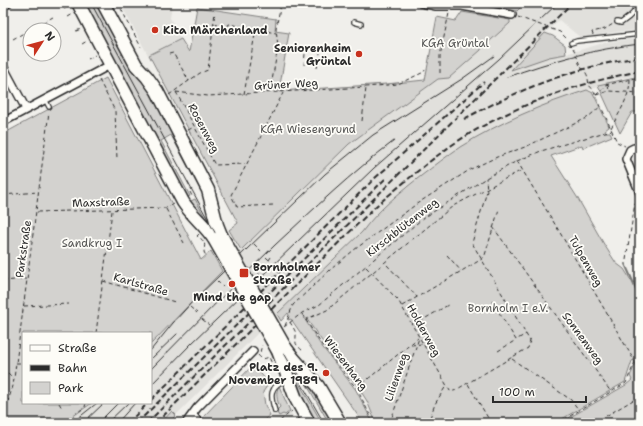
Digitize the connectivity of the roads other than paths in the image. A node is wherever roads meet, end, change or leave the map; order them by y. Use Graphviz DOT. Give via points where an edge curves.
graph roads {
  1 [pos="8,3"];
  2 [pos="103,3"];
  3 [pos="421,3"];
  4 [pos="632,3"];
  5 [pos="3,5"];
  6 [pos="74,8"];
  7 [pos="638,10"];
  8 [pos="512,15"];
  9 [pos="354,22"];
  10 [pos="616,22"];
  11 [pos="361,24"];
  12 [pos="640,34"];
  13 [pos="571,43"];
  14 [pos="110,65"];
  15 [pos="3,66"];
  16 [pos="44,100"];
  17 [pos="49,107"];
  18 [pos="26,110"];
  19 [pos="3,122"];
  20 [pos="640,149"];
  21 [pos="640,193"];
  22 [pos="217,237"];
  23 [pos="282,349"];
  24 [pos="253,351"];
  25 [pos="289,378"];
  26 [pos="274,411"];
  27 [pos="193,415"];
  28 [pos="186,423"];
  29 [pos="199,423"];
  30 [pos="309,423"];
  31 [pos="340,423"];
  1 -- 5 [label="street"];
  2 -- 22 [label="main road" via="136,65 157,91 210,194"];
  3 -- 8 [label="street" via="462,6"];
  4 -- 7 [label="lane"];
  6 -- 14 [label="main road"];
  7 -- 10 [label="lane" via="621,23"];
  9 -- 11 [label="lane"];
  12 -- 13 [label="lane"];
  14 -- 16 [label="street"];
  14 -- 22 [label="main road" via="183,202"];
  15 -- 18 [label="street"];
  16 -- 17 [label="lane"];
  16 -- 18 [label="street"];
  18 -- 19 [label="street"];
  20 -- 21 [label="street" via="630,150 626,159"];
  22 -- 23 [label="main road, bridge"];
  23 -- 25 [label="main road"];
  23 -- 31 [label="main road" via="318,386"];
  24 -- 27 [label="street"];
  25 -- 26 [label="lane" via="277,384 272,390"];
  25 -- 30 [label="main road" via="299,406"];
  27 -- 28 [label="street"];
  27 -- 29 [label="street"];
}
